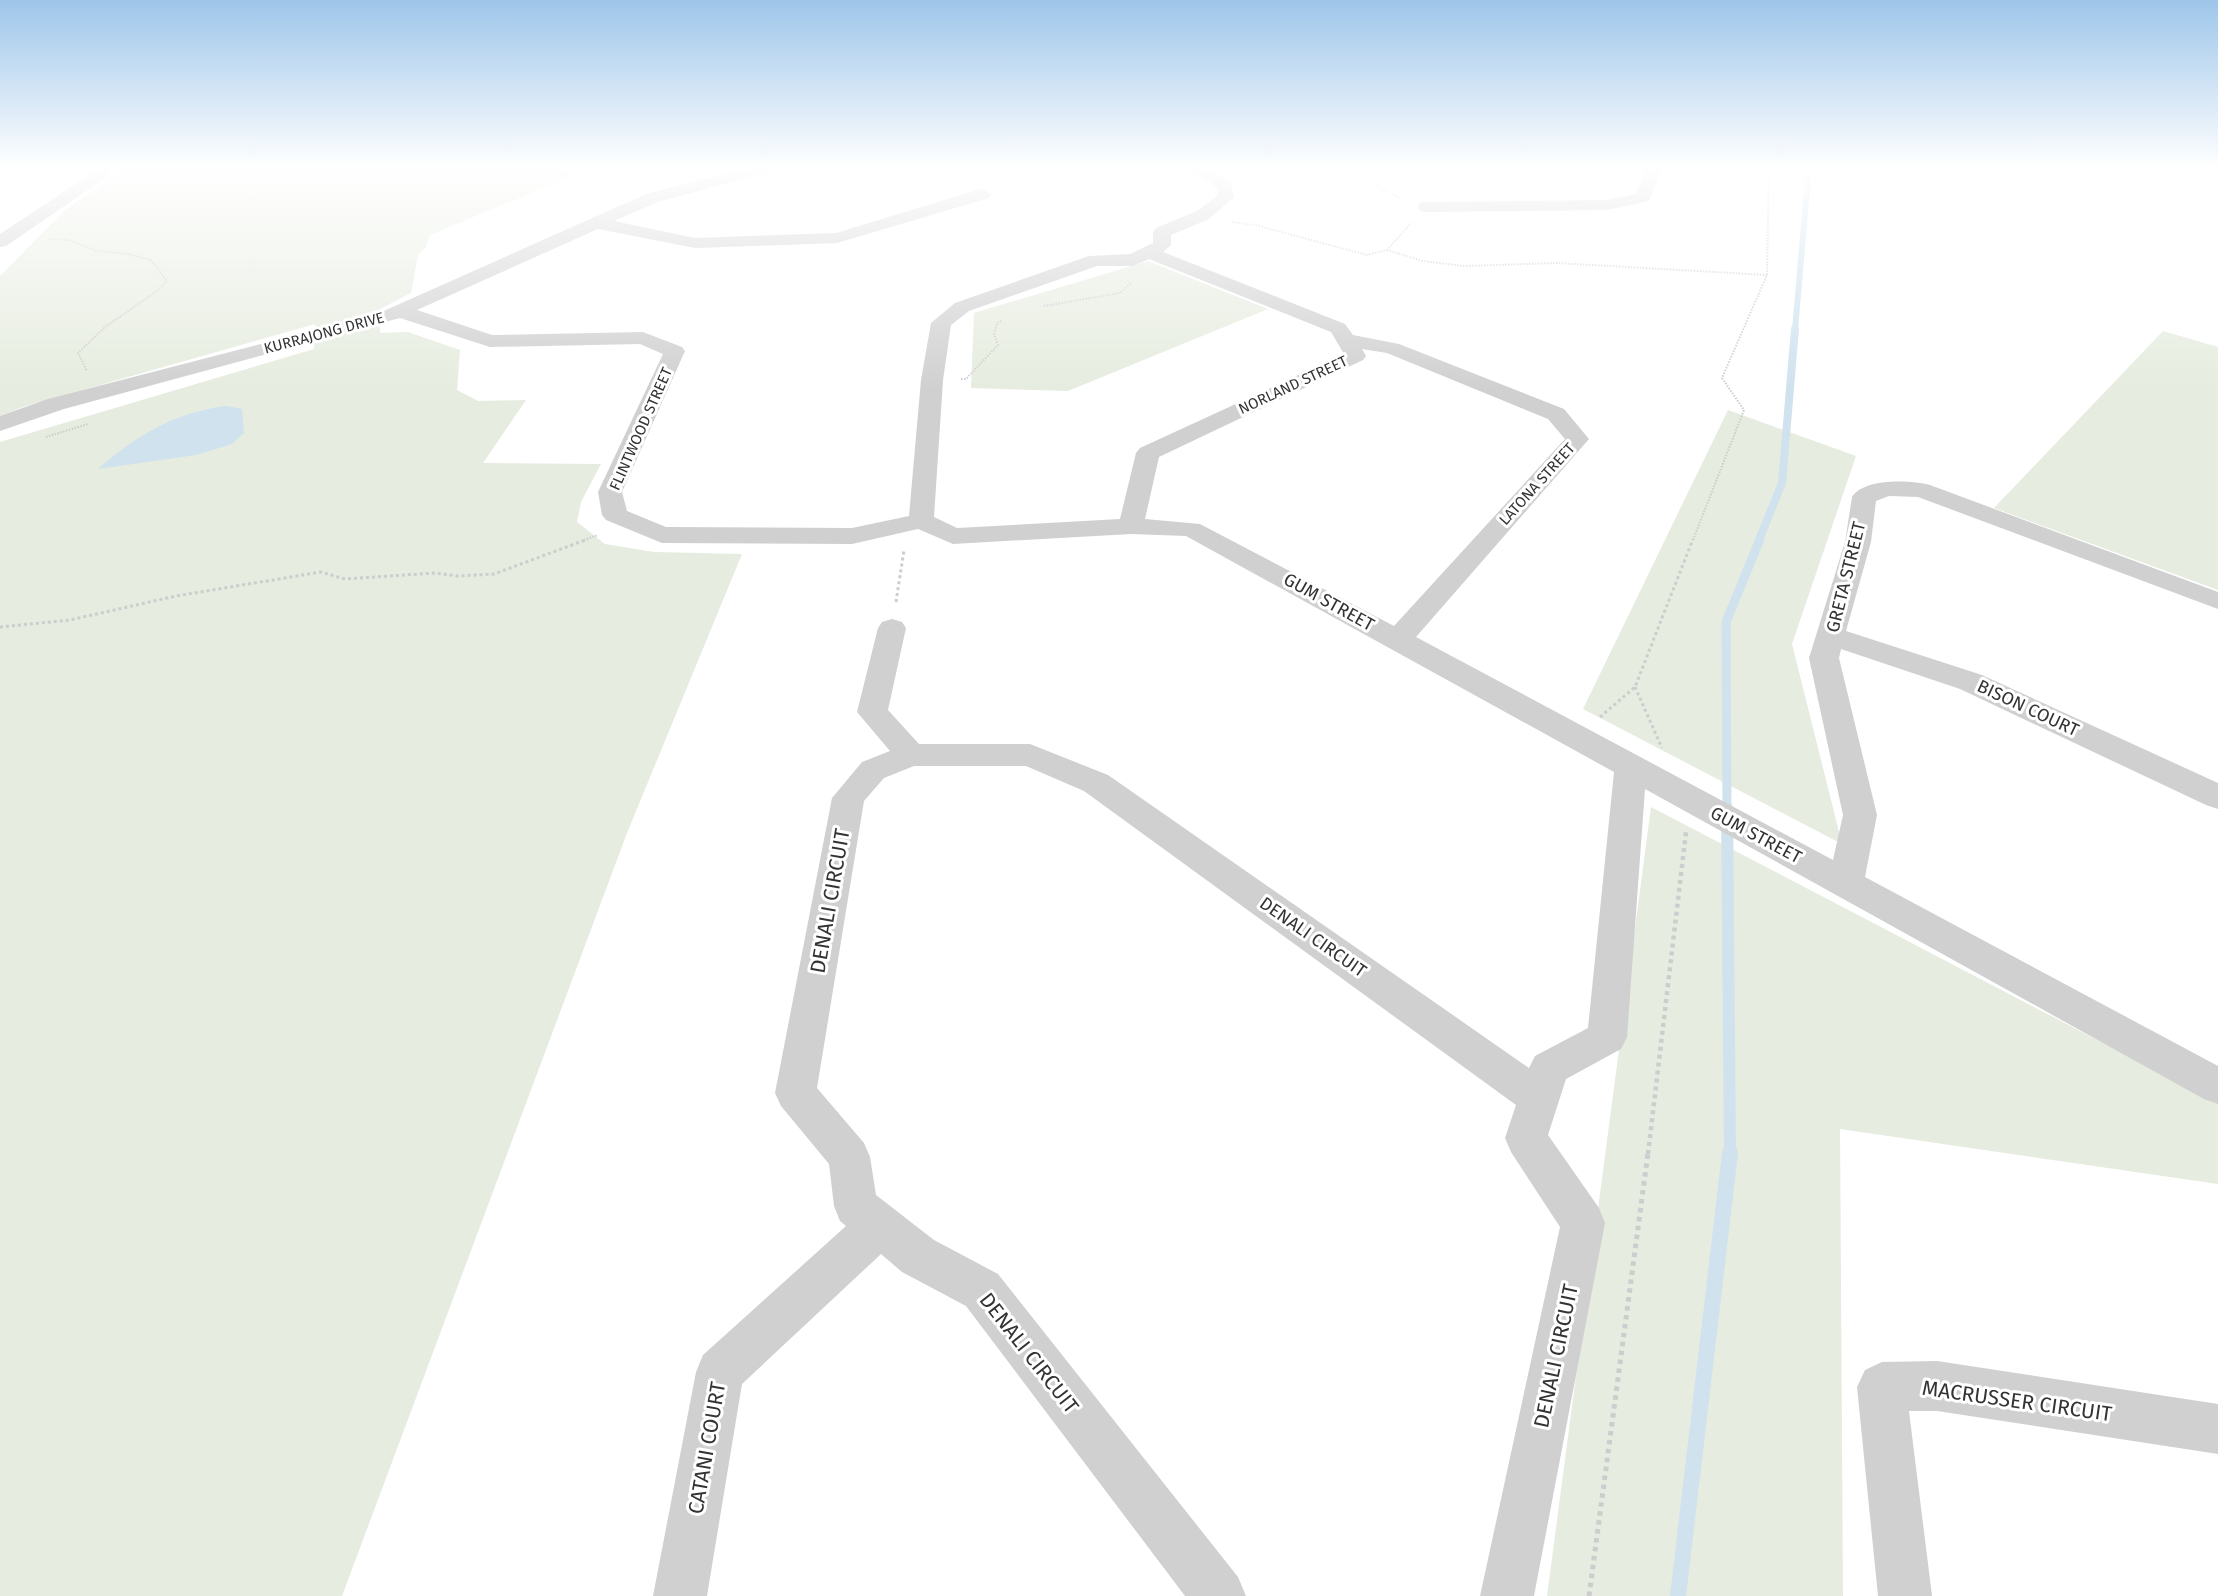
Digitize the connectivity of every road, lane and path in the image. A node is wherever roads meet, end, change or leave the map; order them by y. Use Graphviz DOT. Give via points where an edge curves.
graph roads {
  1 [pos="70,240"];
  2 [pos="557,240"];
  3 [pos="683,240"];
  4 [pos="767,240"];
  5 [pos="1162,240"];
  6 [pos="1311,240"];
  7 [pos="1396,240"];
  8 [pos="1768,240"];
  9 [pos="1387,250"];
  10 [pos="1158,256"];
  11 [pos="1767,275"];
  12 [pos="1035,307"];
  13 [pos="399,311"];
  14 [pos="1005,318"];
  15 [pos="1346,340"];
  16 [pos="932,380"];
  17 [pos="91,395"];
  18 [pos="92,422"];
  19 [pos="0,424"];
  20 [pos="42,438"];
  21 [pos="632,522"];
  22 [pos="910,524"];
  23 [pos="1131,526"];
  24 [pos="2218,601"];
  25 [pos="0,627"];
  26 [pos="892,628"];
  27 [pos="1831,636"];
  28 [pos="1398,639"];
  29 [pos="1635,687"];
  30 [pos="1576,736"];
  31 [pos="910,755"];
  32 [pos="1631,766"];
  33 [pos="2218,797"];
  34 [pos="1690,800"];
  35 [pos="1846,883"];
  36 [pos="2218,1086"];
  37 [pos="1539,1098"];
  38 [pos="881,1224"];
  39 [pos="2218,1429"];
  40 [pos="680,1596"];
  41 [pos="1219,1596"];
  42 [pos="1507,1596"];
  43 [pos="1589,1596"];
  44 [pos="1905,1596"];
  1 -- 17 [label="path" via="97,251 151,260 167,281 105,327 78,353 91,383"];
  2 -- 13 [label="street, KURRAJONG DRIVE"];
  3 -- 4 [label="street"];
  5 -- 10 [label="street"];
  6 -- 9 [label="path" via="1367,255"];
  7 -- 9 [label="path"];
  8 -- 11 [label="path"];
  9 -- 11 [label="path" via="1423,261 1463,266 1557,263"];
  10 -- 12 [label="path" via="1134,272 1131,282 1120,293"];
  10 -- 15 [label="street, NORLAND STREET" via="1338,328"];
  10 -- 16 [label="street" via="1095,260 962,307 941,323"];
  11 -- 29 [label="path" via="1722,378 1744,410"];
  13 -- 17 [label="street, KURRAJONG DRIVE"];
  13 -- 21 [label="street, FLINTWOOD STREET" via="490,341 643,338 675,351 610,492 615,515"];
  14 -- 16 [label="path" via="997,323 994,334 998,345 966,379"];
  15 -- 23 [label="street, NORLAND STREET" via="1356,356 1148,453"];
  15 -- 28 [label="street, LATONA STREET" via="1392,348 1556,414 1577,439"];
  16 -- 22 [label="street"];
  17 -- 19 [label="street, KURRAJONG DRIVE"];
  18 -- 20 [label="path"];
  21 -- 22 [label="street, FLINTWOOD STREET" via="662,534 852,536"];
  21 -- 25 [label="path" via="494,574 345,579 321,572 176,596 70,620"];
  22 -- 23 [label="street, GUM STREET" via="954,536"];
  22 -- 26 [label="path"];
  23 -- 28 [label="street, GUM STREET" via="1191,529"];
  24 -- 27 [label="street, GRETA STREET" via="1921,490 1886,489 1864,497 1858,542"];
  26 -- 31 [label="street" via="872,712"];
  27 -- 33 [label="street, BISON COURT" via="1971,682"];
  27 -- 35 [label="street, GRETA STREET" via="1824,658 1860,815"];
  28 -- 30 [label="street, GUM STREET"];
  29 -- 30 [label="path"];
  29 -- 34 [label="path"];
  30 -- 32 [label="street, GUM STREET"];
  31 -- 37 [label="street, DENALI CIRCUIT" via="1030,755 1096,783"];
  31 -- 38 [label="street, DENALI CIRCUIT" via="873,770 848,798 796,1093 849,1157 856,1206"];
  32 -- 34 [label="street, GUM STREET"];
  32 -- 37 [label="street, DENALI CIRCUIT" via="1607,1037 1549,1068"];
  34 -- 35 [label="street, GUM STREET"];
  34 -- 43 [label="path" via="1649,1148"];
  35 -- 36 [label="street, GUM STREET"];
  37 -- 42 [label="street, DENALI CIRCUIT" via="1526,1138 1583,1223"];
  38 -- 40 [label="street, CATANI COURT" via="720,1372"];
  38 -- 41 [label="street, DENALI CIRCUIT" via="918,1256 982,1290"];
  39 -- 44 [label="street, MACRUSSER CIRCUIT" via="1937,1386 1881,1387"];
}
